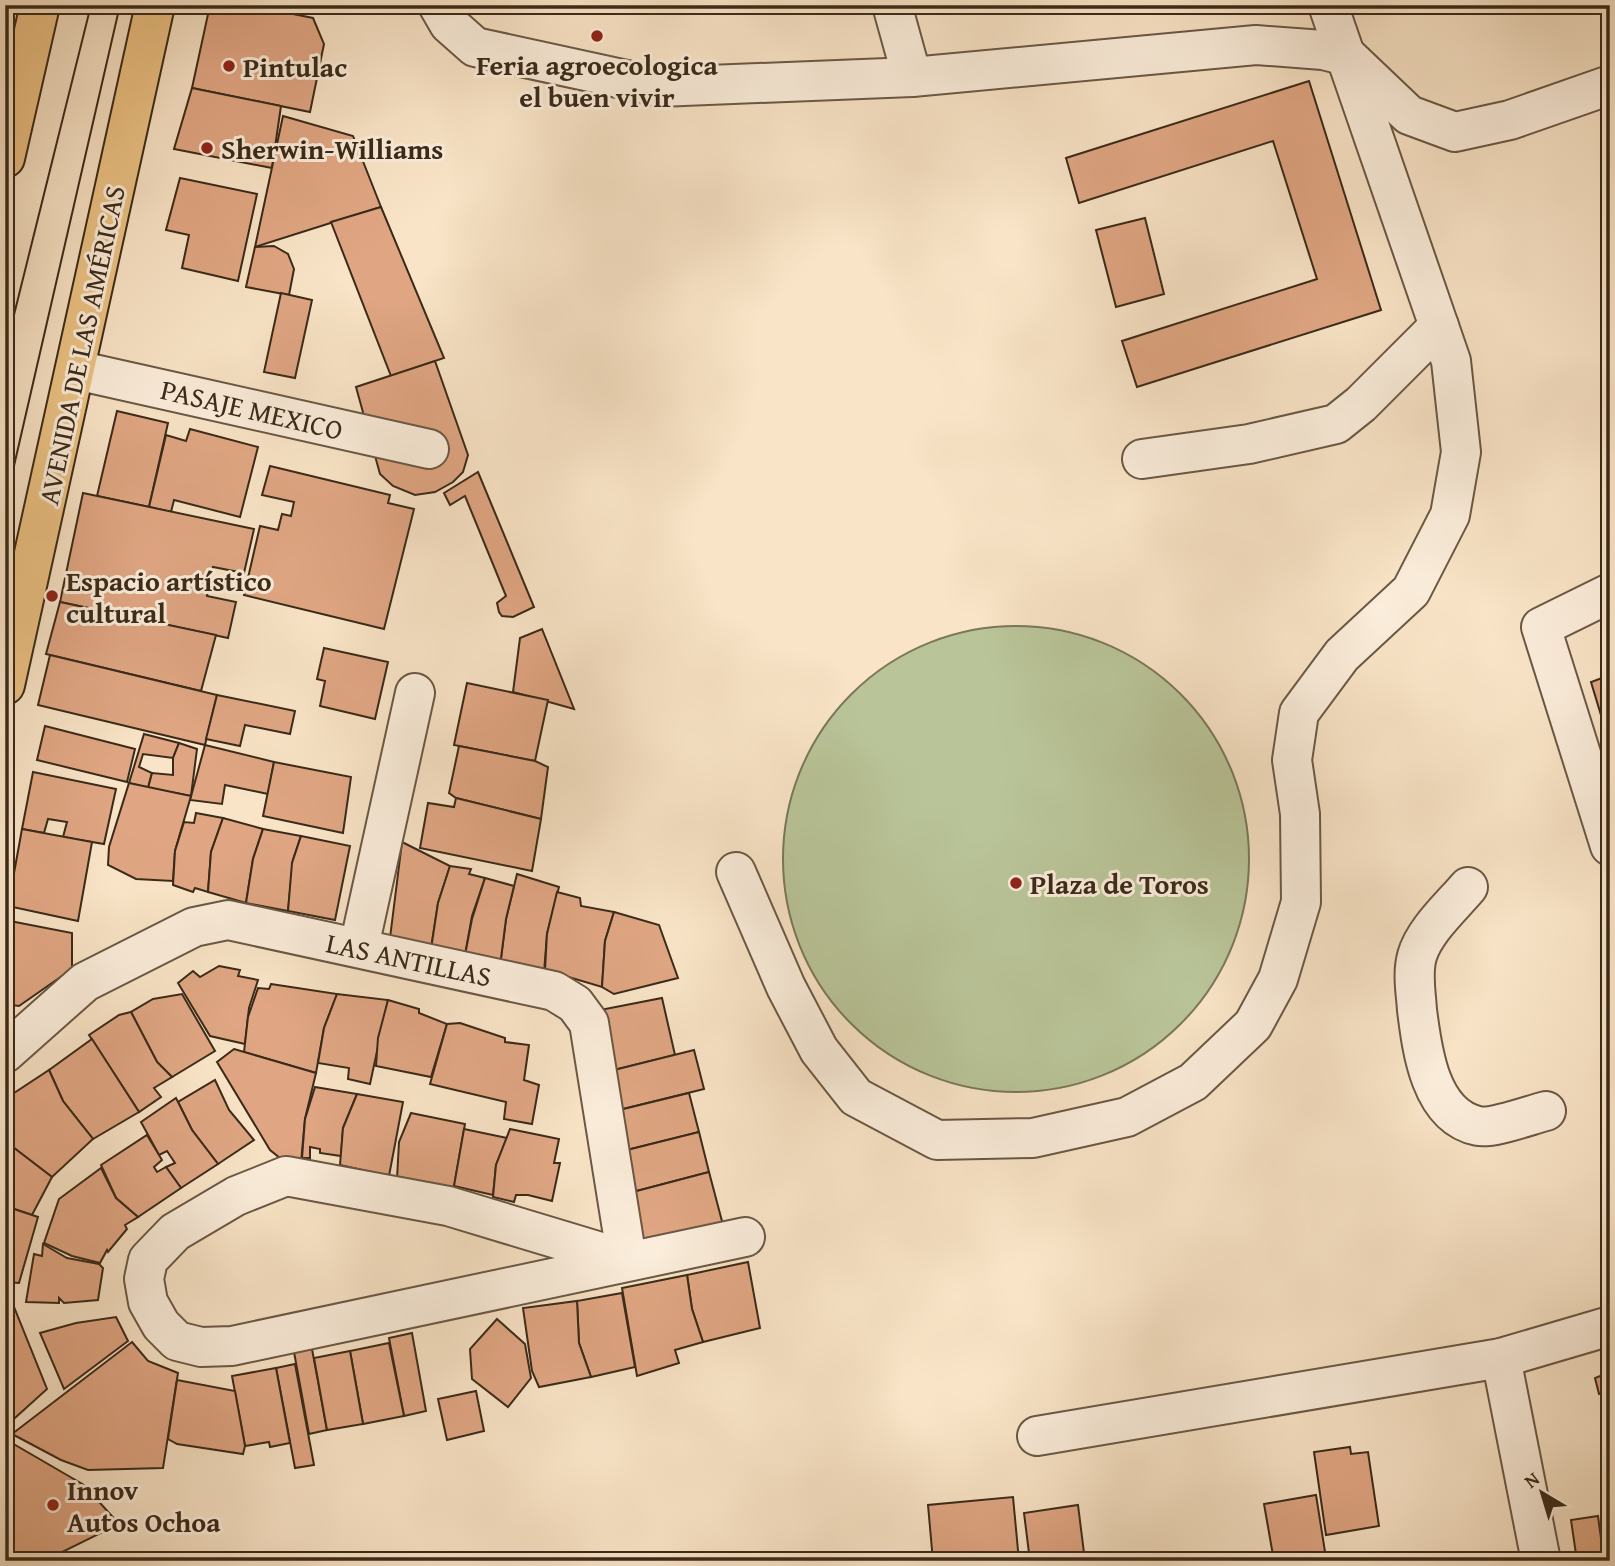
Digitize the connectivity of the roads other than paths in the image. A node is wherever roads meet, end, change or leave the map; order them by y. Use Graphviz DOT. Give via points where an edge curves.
graph roads {
  1 [pos="40,5"];
  2 [pos="155,5"];
  3 [pos="438,5"];
  4 [pos="892,5"];
  5 [pos="1328,5"];
  6 [pos="1347,56"];
  7 [pos="912,77"];
  8 [pos="1610,85"];
  9 [pos="7,139"];
  10 [pos="1439,326"];
  11 [pos="76,370"];
  12 [pos="429,449"];
  13 [pos="1142,459"];
  14 [pos="1610,593"];
  15 [pos="5,685"];
  16 [pos="415,693"];
  17 [pos="1610,846"];
  18 [pos="736,872"];
  19 [pos="1468,887"];
  20 [pos="359,947"];
  21 [pos="8,1048"];
  22 [pos="1546,1111"];
  23 [pos="745,1237"];
  24 [pos="627,1260"];
  25 [pos="1610,1326"];
  26 [pos="1502,1358"];
  27 [pos="1037,1436"];
  28 [pos="1541,1561"];
  1 -- 9 [label="main road"];
  2 -- 11 [label="main road, AVENIDA DE LAS AMÉRICAS"];
  3 -- 7 [label="street" via="449,24 475,47 659,87"];
  4 -- 7 [label="street"];
  5 -- 6 [label="street"];
  6 -- 7 [label="street" via="1256,45"];
  6 -- 8 [label="street" via="1409,115 1455,132 1510,120"];
  6 -- 10 [label="street"];
  10 -- 13 [label="street" via="1336,424 1249,444"];
  10 -- 18 [label="street" via="1451,362 1461,452 1450,515 1411,591 1342,655 1299,713 1292,760 1300,814 1301,902 1278,979 1253,1025 1193,1082 1127,1117 1033,1138 937,1140 856,1097 820,1051 786,987"];
  11 -- 12 [label="street, PASAJE MEXICO"];
  11 -- 15 [label="main road, AVENIDA DE LAS AMÉRICAS"];
  14 -- 17 [label="street" via="1541,627"];
  16 -- 20 [label="street"];
  19 -- 22 [label="street" via="1417,955 1414,981 1423,1060 1460,1121 1481,1127"];
  20 -- 21 [label="street, LAS ANTILLAS" via="228,920 194,927 85,982"];
  20 -- 24 [label="street, LAS ANTILLAS" via="554,991 575,1004 589,1023"];
  23 -- 24 [label="street"];
  24 -- 24 [label="street" via="448,1206 286,1176 236,1196 175,1233 148,1260 144,1279 148,1302 177,1341 201,1347 232,1346"];
  25 -- 26 [label="street"];
  26 -- 27 [label="street"];
  26 -- 28 [label="street"];
}
